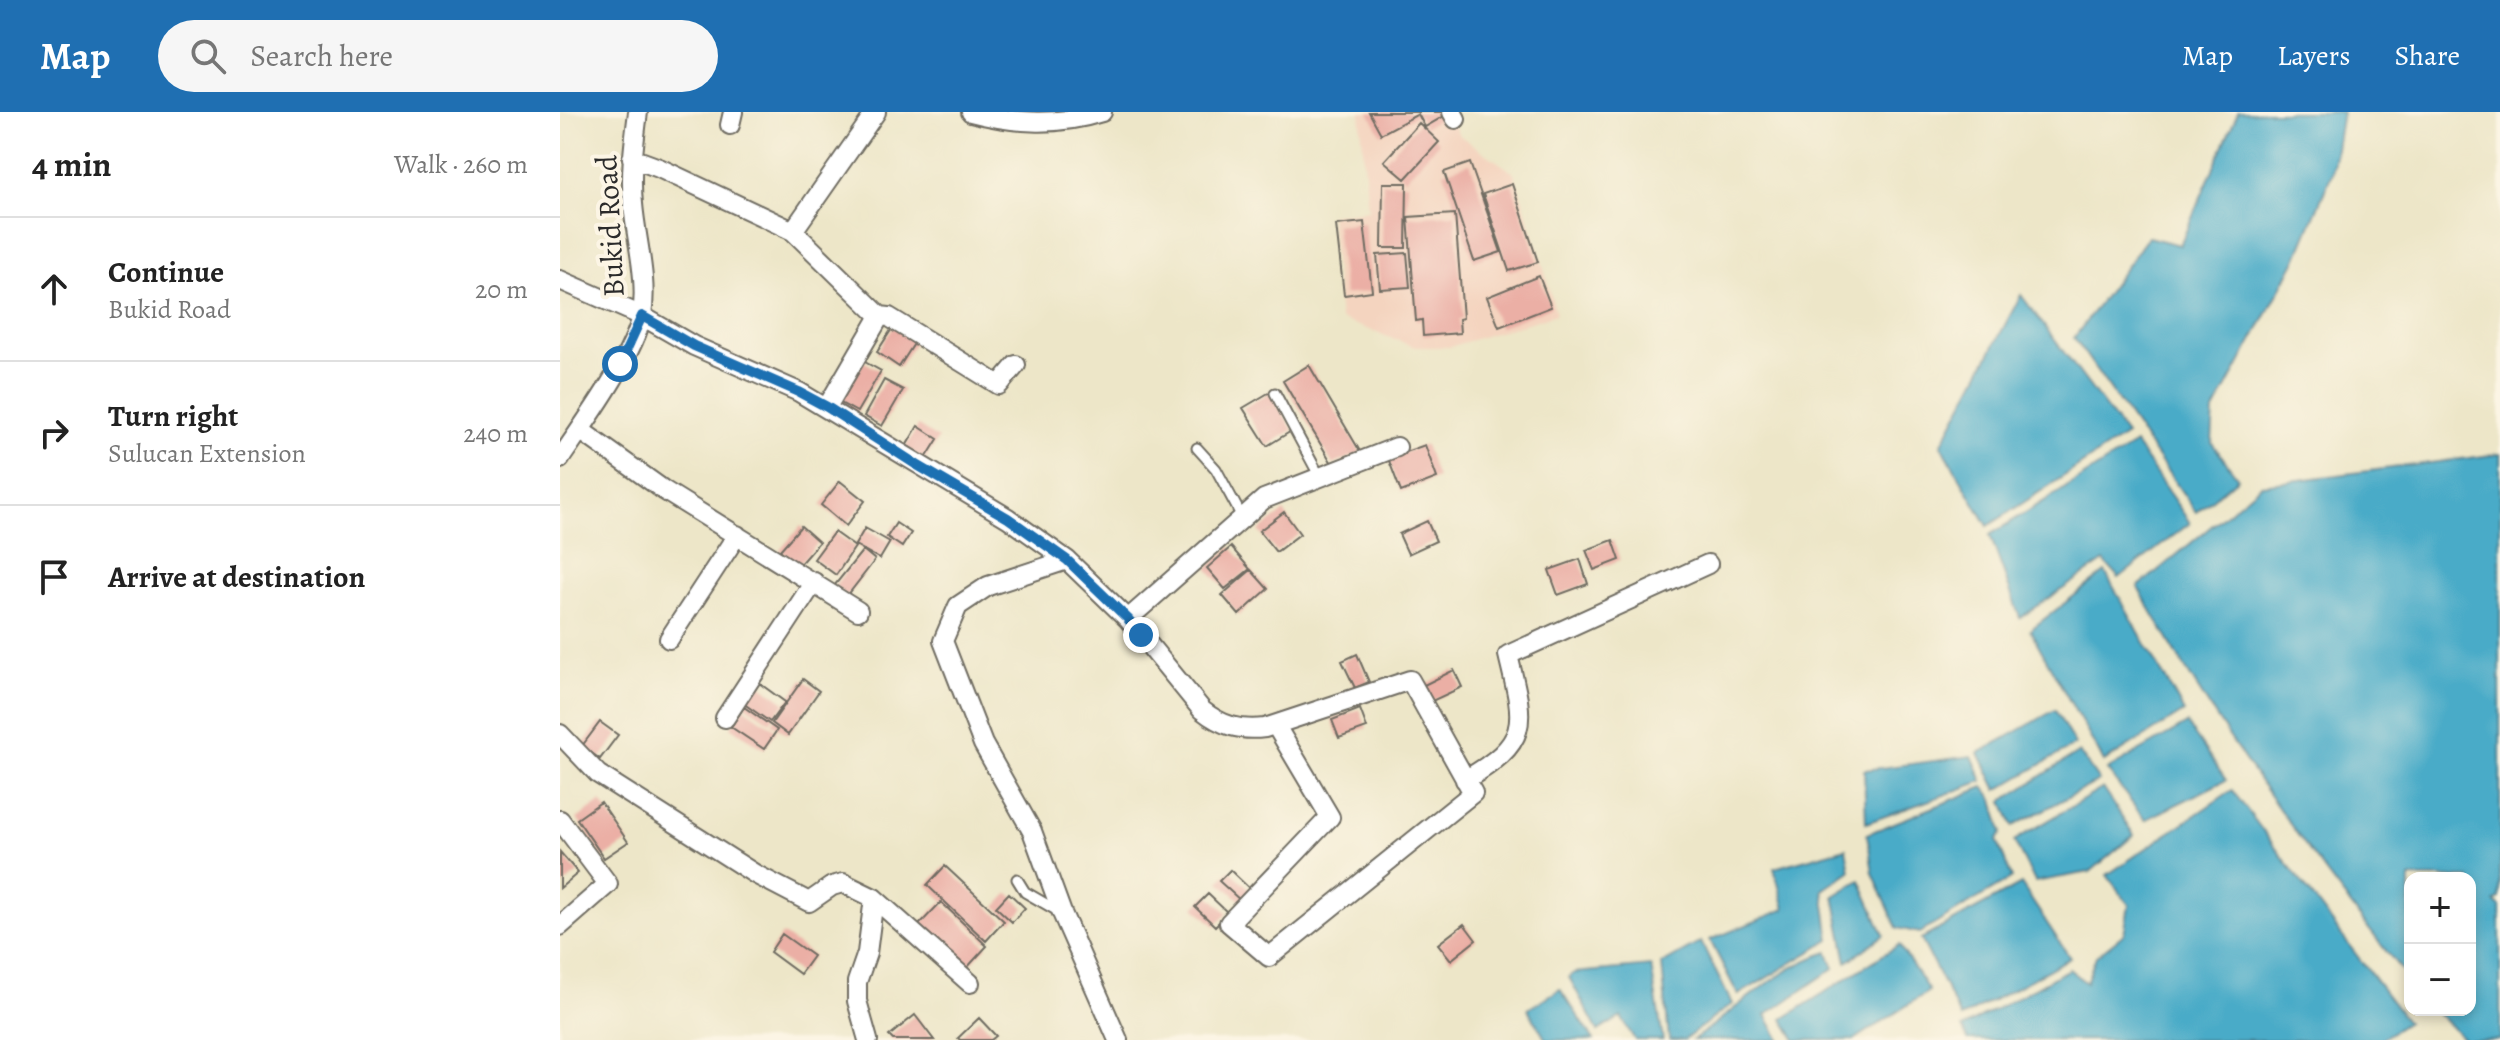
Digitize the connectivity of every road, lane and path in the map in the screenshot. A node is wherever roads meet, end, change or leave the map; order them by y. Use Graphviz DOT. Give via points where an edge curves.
graph roads {
  1 [pos="638,112"];
  2 [pos="876,112"];
  3 [pos="971,112"];
  4 [pos="1102,112"];
  5 [pos="632,158"];
  6 [pos="793,231"];
  7 [pos="560,280"];
  8 [pos="642,316"];
  9 [pos="880,316"];
  10 [pos="1016,365"];
  11 [pos="1275,393"];
  12 [pos="827,407"];
  13 [pos="580,430"];
  14 [pos="1397,447"];
  15 [pos="1197,448"];
  16 [pos="560,459"];
  17 [pos="1320,477"];
  18 [pos="1242,517"];
  19 [pos="737,535"];
  20 [pos="1067,560"];
  21 [pos="1708,564"];
  22 [pos="814,582"];
  23 [pos="858,611"];
  24 [pos="1128,619"];
  25 [pos="669,639"];
  26 [pos="725,718"];
  27 [pos="1276,726"];
  28 [pos="560,734"];
  29 [pos="1465,780"];
  30 [pos="560,820"];
  31 [pos="1017,879"];
  32 [pos="874,898"];
  33 [pos="1062,913"];
  34 [pos="560,926"];
  35 [pos="970,983"];
  36 [pos="868,1040"];
  37 [pos="1118,1040"];
  1 -- 5 [label="street, Bukid Road"];
  2 -- 6 [label="street"];
  3 -- 4 [label="street" via="1012,122 1056,123"];
  5 -- 6 [label="street"];
  5 -- 8 [label="street, Bukid Road"];
  6 -- 9 [label="street"];
  7 -- 8 [label="street"];
  8 -- 12 [label="street"];
  8 -- 13 [label="street, Bukid Road"];
  9 -- 10 [label="street" via="999,385"];
  9 -- 12 [label="street"];
  11 -- 17 [label="lane"];
  12 -- 20 [label="street"];
  13 -- 16 [label="street, Bukid Road"];
  13 -- 19 [label="street"];
  14 -- 17 [label="street"];
  15 -- 18 [label="lane" via="1216,469"];
  17 -- 18 [label="street" via="1264,499"];
  18 -- 24 [label="street"];
  19 -- 22 [label="street"];
  19 -- 25 [label="street"];
  20 -- 24 [label="street"];
  20 -- 33 [label="street" via="988,586 958,606 943,641 983,744 1032,831"];
  21 -- 29 [label="street" via="1508,655 1520,702 1517,738 1496,762"];
  22 -- 23 [label="street"];
  22 -- 26 [label="street"];
  24 -- 27 [label="street" via="1217,722 1245,731"];
  27 -- 29 [label="street" via="1410,680"];
  27 -- 29 [label="street" via="1330,817 1229,923 1269,957 1473,793"];
  28 -- 32 [label="street" via="598,774 755,874 809,902 843,883"];
  30 -- 34 [label="street" via="608,884"];
  31 -- 33 [label="lane" via="1025,892"];
  32 -- 35 [label="street"];
  32 -- 36 [label="street" via="867,953 857,982"];
  33 -- 37 [label="street"];
}
